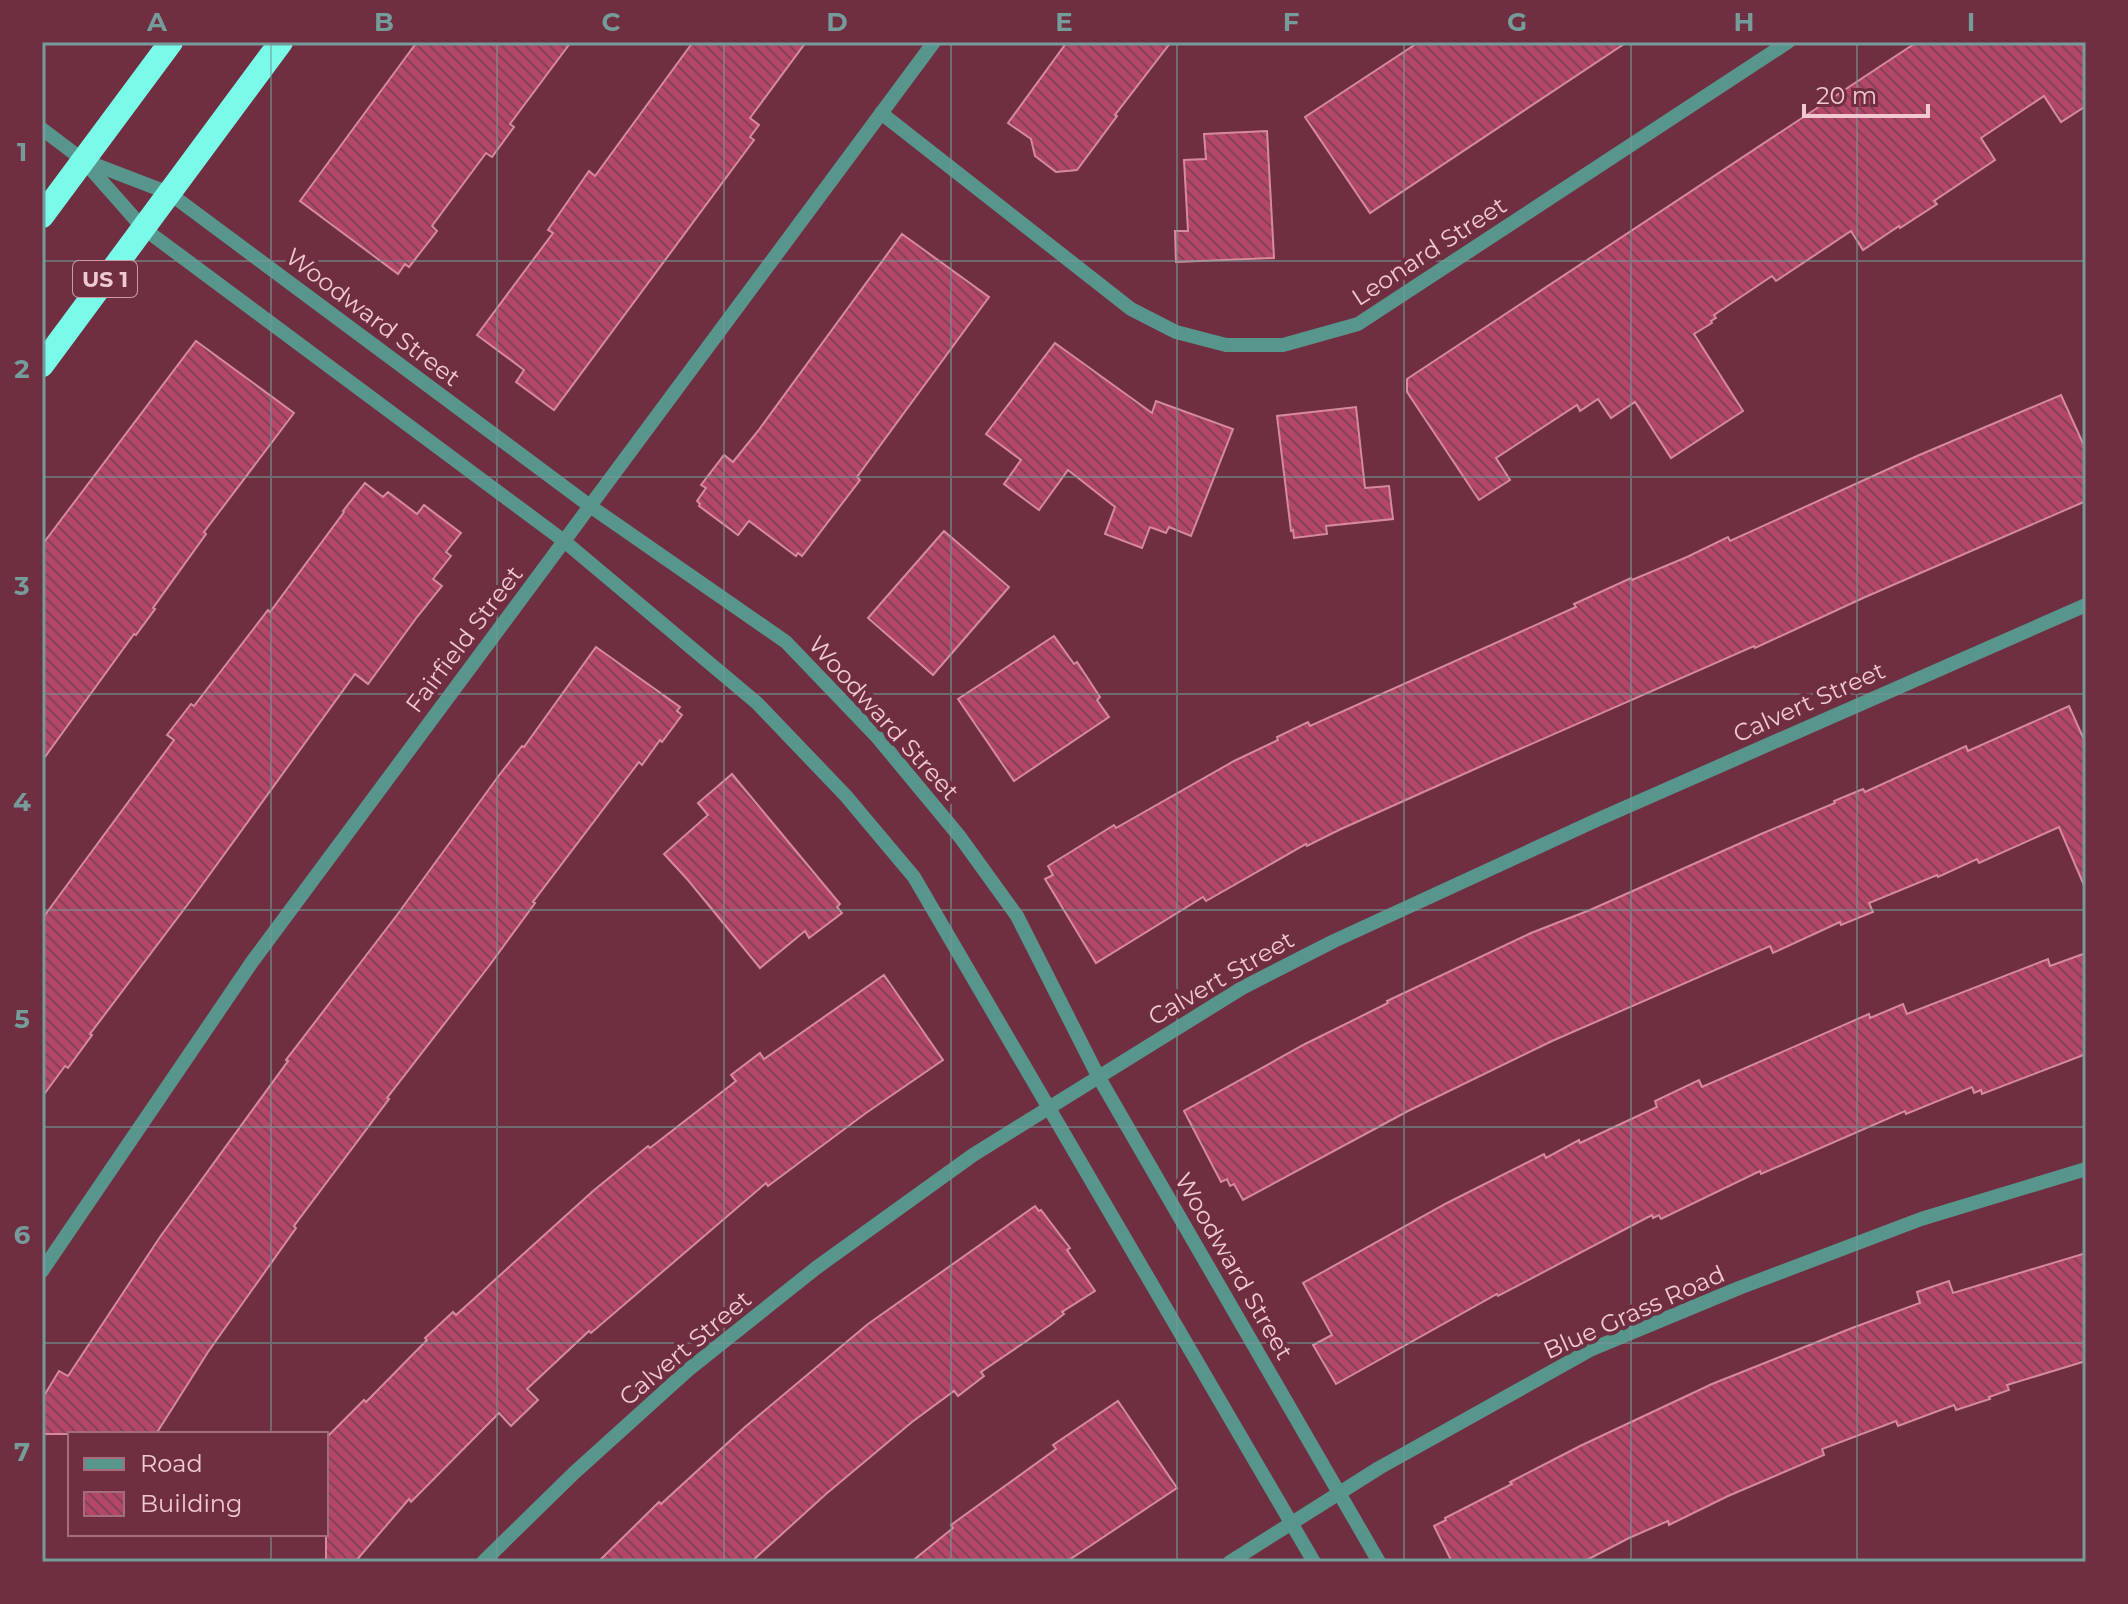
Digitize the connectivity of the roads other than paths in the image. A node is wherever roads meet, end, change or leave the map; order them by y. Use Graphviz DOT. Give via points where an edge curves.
graph roads {
  1 [pos="171,42"];
  2 [pos="281,42"];
  3 [pos="934,42"];
  4 [pos="1788,42"];
  5 [pos="881,113"];
  6 [pos="42,129"];
  7 [pos="83,160"];
  8 [pos="169,193"];
  9 [pos="42,216"];
  10 [pos="143,228"];
  11 [pos="42,365"];
  12 [pos="590,506"];
  13 [pos="564,541"];
  14 [pos="2086,605"];
  15 [pos="1098,1076"];
  16 [pos="1049,1106"];
  17 [pos="2086,1169"];
  18 [pos="42,1271"];
  19 [pos="1340,1492"];
  20 [pos="1291,1522"];
  21 [pos="483,1562"];
  22 [pos="1230,1562"];
  23 [pos="1314,1562"];
  24 [pos="1379,1562"];
  1 -- 7 [label="highway"];
  2 -- 8 [label="highway, US 1"];
  3 -- 5 [label="street, Fairfield Street"];
  4 -- 5 [label="street, Leonard Street" via="1358,324 1283,345 1226,345 1176,332 1131,309"];
  5 -- 12 [label="street, Fairfield Street"];
  6 -- 7 [label="street, Woodward Street"];
  7 -- 8 [label="street, Woodward Street"];
  7 -- 9 [label="highway"];
  7 -- 10 [label="street, Woodward Street"];
  8 -- 10 [label="highway, US 1"];
  8 -- 12 [label="street, Woodward Street"];
  10 -- 11 [label="highway, US 1"];
  10 -- 13 [label="street, Woodward Street"];
  12 -- 13 [label="street, Fairfield Street"];
  12 -- 15 [label="street, Woodward Street" via="786,642 878,738 1017,916"];
  13 -- 16 [label="street, Woodward Street" via="757,703 846,796 914,877"];
  13 -- 18 [label="street, Fairfield Street" via="252,962"];
  14 -- 15 [label="street, Calvert Street" via="1348,934 1242,988"];
  15 -- 16 [label="street, Calvert Street"];
  15 -- 19 [label="street, Woodward Street"];
  16 -- 20 [label="street, Woodward Street"];
  16 -- 21 [label="street, Calvert Street" via="816,1268 688,1370"];
  17 -- 19 [label="street, Blue Grass Road" via="1921,1219 1592,1349"];
  19 -- 20 [label="street, Blue Grass Road"];
  19 -- 24 [label="street, Woodward Street"];
  20 -- 22 [label="street, Blue Grass Road"];
  20 -- 23 [label="street, Woodward Street"];
}
